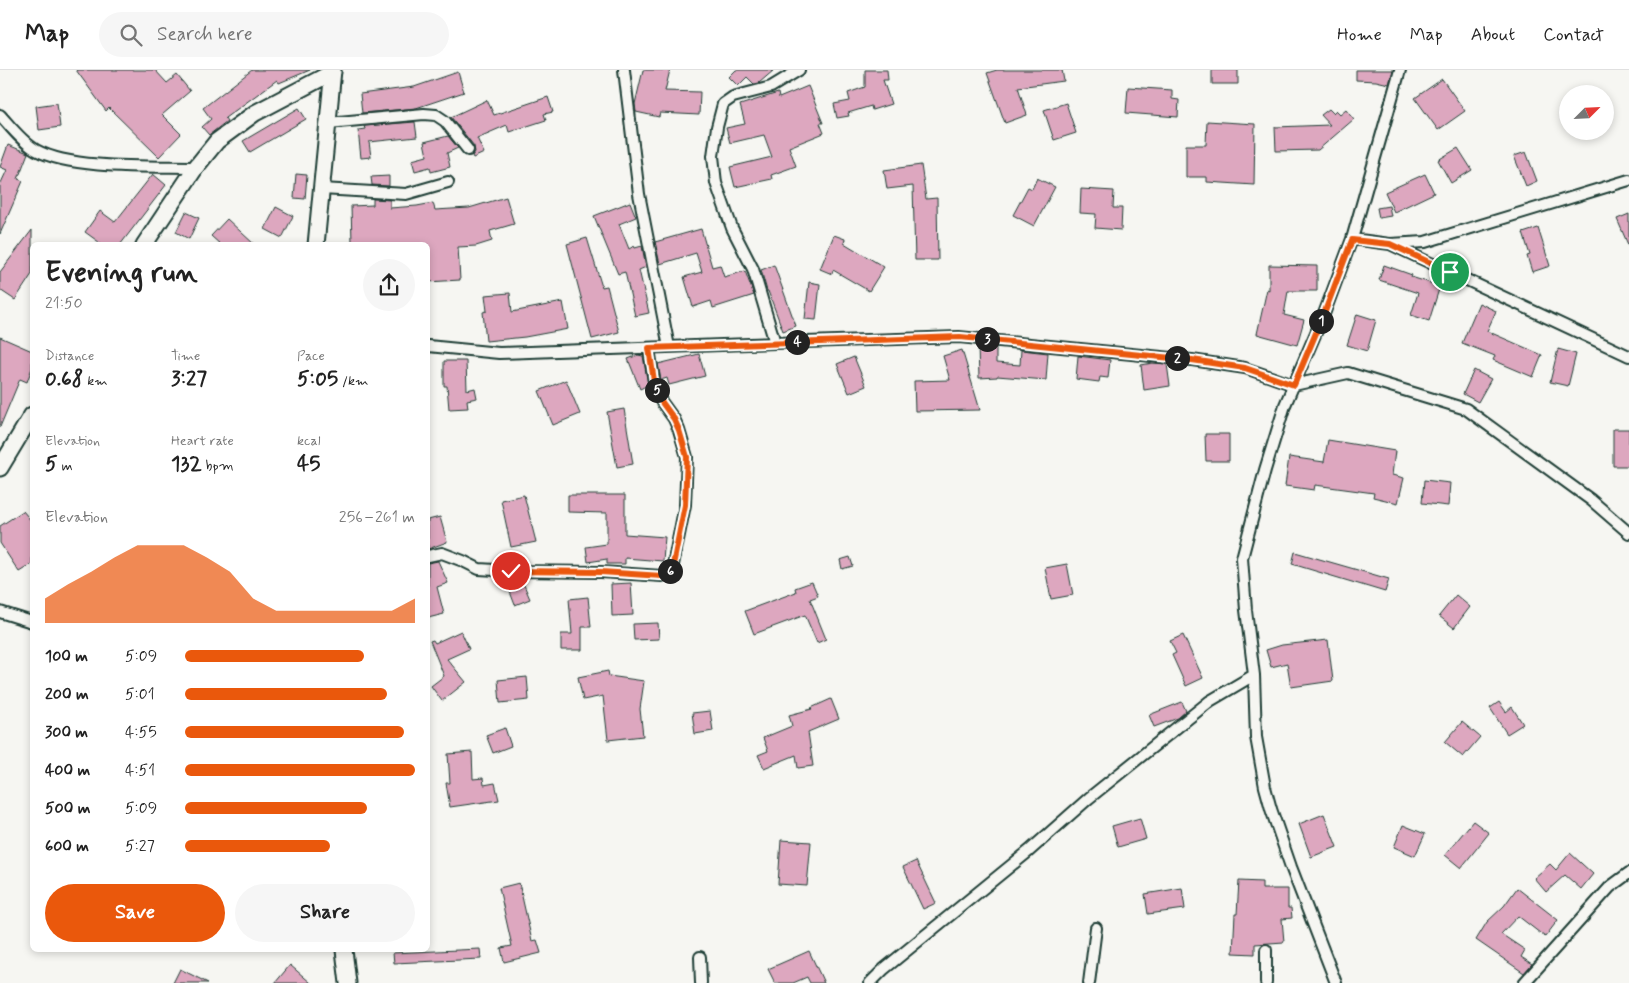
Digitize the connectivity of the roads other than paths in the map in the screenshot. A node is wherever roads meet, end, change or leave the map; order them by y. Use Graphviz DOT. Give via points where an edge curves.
graph roads {
  1 [pos="624,70"];
  2 [pos="799,70"];
  3 [pos="1400,70"];
  4 [pos="333,71"];
  5 [pos="0,115"];
  6 [pos="328,122"];
  7 [pos="468,150"];
  8 [pos="196,167"];
  9 [pos="1629,180"];
  10 [pos="448,182"];
  11 [pos="322,189"];
  12 [pos="1352,240"];
  13 [pos="146,242"];
  14 [pos="316,242"];
  15 [pos="1390,244"];
  16 [pos="775,343"];
  17 [pos="430,346"];
  18 [pos="649,348"];
  19 [pos="670,348"];
  20 [pos="1629,356"];
  21 [pos="1294,385"];
  22 [pos="30,418"];
  23 [pos="0,468"];
  24 [pos="1629,533"];
  25 [pos="430,556"];
  26 [pos="0,612"];
  27 [pos="30,621"];
  28 [pos="1254,676"];
  29 [pos="1629,873"];
  30 [pos="1096,928"];
  31 [pos="1266,950"];
  32 [pos="344,952"];
  33 [pos="700,956"];
  34 [pos="348,983"];
  35 [pos="701,983"];
  36 [pos="870,983"];
  37 [pos="1089,983"];
  38 [pos="1266,983"];
  39 [pos="1336,983"];
  40 [pos="1524,983"];
  1 -- 19 [label="street" via="639,194"];
  2 -- 16 [label="street" via="771,87 733,97 723,104 713,156 716,183 732,228 753,269"];
  3 -- 12 [label="street"];
  4 -- 6 [label="street"];
  4 -- 8 [label="street" via="255,113 217,141"];
  5 -- 8 [label="street" via="36,150 65,160 92,164"];
  6 -- 7 [label="street" via="436,115 445,121"];
  6 -- 11 [label="street"];
  8 -- 13 [label="street"];
  9 -- 15 [label="street" via="1425,242"];
  10 -- 11 [label="street" via="406,194"];
  11 -- 14 [label="street"];
  12 -- 15 [label="street"];
  12 -- 21 [label="street"];
  15 -- 20 [label="street"];
  16 -- 19 [label="street"];
  16 -- 21 [label="street" via="960,337 1192,360 1245,368"];
  17 -- 18 [label="street" via="499,353"];
  18 -- 19 [label="street"];
  18 -- 25 [label="street" via="654,381 661,401 676,424 687,457 685,505 670,573 662,576 487,570 442,553"];
  21 -- 24 [label="street" via="1348,373 1466,409 1590,500"];
  21 -- 28 [label="street" via="1265,470 1242,558"];
  22 -- 23 [label="street"];
  26 -- 27 [label="street"];
  28 -- 36 [label="street" via="1210,701 1089,798"];
  28 -- 39 [label="street" via="1256,737 1270,809"];
  29 -- 40 [label="street" via="1610,887"];
  30 -- 37 [label="street"];
  31 -- 38 [label="street"];
  32 -- 34 [label="street"];
  33 -- 35 [label="street"];
}
